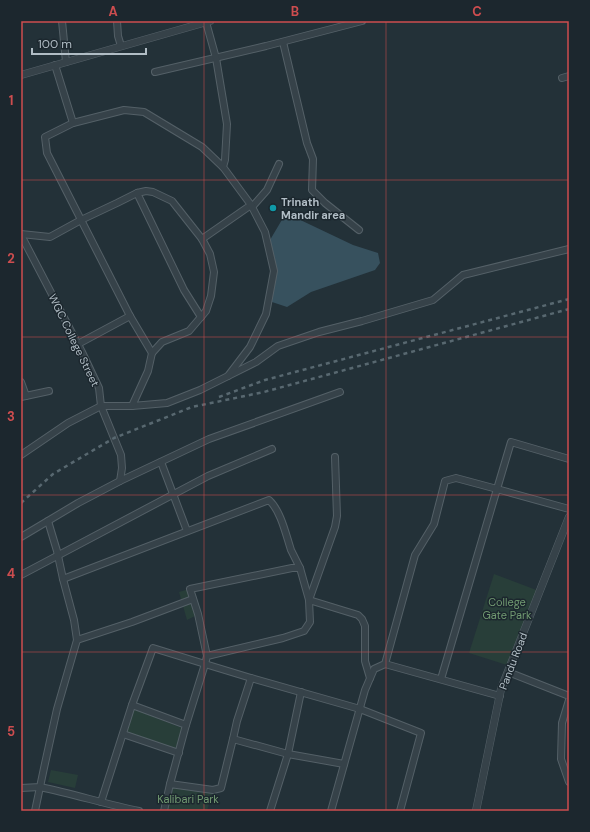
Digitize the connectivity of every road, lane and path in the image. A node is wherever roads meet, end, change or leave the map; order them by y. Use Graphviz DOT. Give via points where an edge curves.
graph roads {
  1 [pos="62,21"];
  2 [pos="117,21"];
  3 [pos="362,21"];
  4 [pos="208,22"];
  5 [pos="283,42"];
  6 [pos="121,46"];
  7 [pos="216,58"];
  8 [pos="66,62"];
  9 [pos="54,65"];
  10 [pos="155,72"];
  11 [pos="21,75"];
  12 [pos="569,76"];
  13 [pos="562,78"];
  14 [pos="73,123"];
  15 [pos="279,164"];
  16 [pos="223,167"];
  17 [pos="137,193"];
  18 [pos="251,206"];
  19 [pos="81,220"];
  20 [pos="359,230"];
  21 [pos="21,235"];
  22 [pos="202,239"];
  23 [pos="569,249"];
  24 [pos="130,316"];
  25 [pos="201,317"];
  26 [pos="78,344"];
  27 [pos="152,352"];
  28 [pos="228,376"];
  29 [pos="21,382"];
  30 [pos="49,390"];
  31 [pos="340,392"];
  32 [pos="23,396"];
  33 [pos="101,406"];
  34 [pos="132,406"];
  35 [pos="272,449"];
  36 [pos="21,455"];
  37 [pos="335,457"];
  38 [pos="569,459"];
  39 [pos="161,462"];
  40 [pos="120,481"];
  41 [pos="497,489"];
  42 [pos="173,494"];
  43 [pos="569,509"];
  44 [pos="569,517"];
  45 [pos="48,521"];
  46 [pos="186,531"];
  47 [pos="21,537"];
  48 [pos="58,556"];
  49 [pos="300,568"];
  50 [pos="21,575"];
  51 [pos="63,579"];
  52 [pos="193,599"];
  53 [pos="309,600"];
  54 [pos="77,640"];
  55 [pos="207,656"];
  56 [pos="205,664"];
  57 [pos="385,664"];
  58 [pos="508,672"];
  59 [pos="251,678"];
  60 [pos="370,678"];
  61 [pos="441,679"];
  62 [pos="301,692"];
  63 [pos="500,696"];
  64 [pos="569,696"];
  65 [pos="569,700"];
  66 [pos="132,705"];
  67 [pos="360,709"];
  68 [pos="186,725"];
  69 [pos="123,734"];
  70 [pos="233,739"];
  71 [pos="179,753"];
  72 [pos="288,754"];
  73 [pos="344,764"];
  74 [pos="569,782"];
  75 [pos="170,784"];
  76 [pos="21,788"];
  77 [pos="40,788"];
  78 [pos="104,803"];
  79 [pos="35,811"];
  80 [pos="104,811"];
  81 [pos="139,811"];
  82 [pos="164,811"];
  83 [pos="270,811"];
  84 [pos="331,811"];
  85 [pos="400,811"];
  86 [pos="476,811"];
  1 -- 8 [label="street"];
  2 -- 6 [label="street"];
  3 -- 5 [label="street"];
  4 -- 6 [label="street"];
  4 -- 7 [label="street"];
  5 -- 7 [label="street"];
  5 -- 20 [label="street" via="307,143 313,158 312,190 324,203"];
  6 -- 8 [label="street"];
  7 -- 10 [label="street"];
  7 -- 16 [label="street" via="227,124"];
  8 -- 9 [label="street"];
  9 -- 11 [label="street"];
  9 -- 14 [label="street"];
  12 -- 13 [label="street"];
  14 -- 16 [label="street" via="124,110 144,112 202,147"];
  14 -- 19 [label="street" via="45,137 47,153"];
  15 -- 18 [label="street" via="267,190"];
  16 -- 18 [label="street"];
  17 -- 19 [label="street"];
  17 -- 22 [label="street" via="152,192 172,201"];
  17 -- 25 [label="street" via="184,290"];
  18 -- 22 [label="street"];
  18 -- 28 [label="street" via="265,232 274,271 266,314 250,347"];
  19 -- 21 [label="street" via="50,237"];
  19 -- 24 [label="street"];
  21 -- 26 [label="street, WGC College Street"];
  22 -- 25 [label="street" via="210,254 214,272 211,296"];
  23 -- 28 [label="street" via="463,275 433,300 278,346 256,362"];
  24 -- 26 [label="street"];
  24 -- 27 [label="street"];
  25 -- 27 [label="street" via="189,331 162,342"];
  26 -- 33 [label="street, WGC College Street" via="99,388"];
  27 -- 34 [label="street" via="148,371"];
  28 -- 34 [label="street" via="167,404"];
  29 -- 32 [label="street"];
  30 -- 32 [label="street"];
  31 -- 39 [label="street" via="209,439"];
  33 -- 34 [label="street"];
  33 -- 36 [label="street" via="68,423"];
  33 -- 40 [label="street, WGC College Street" via="121,455"];
  35 -- 42 [label="street"];
  37 -- 53 [label="street" via="335,527"];
  38 -- 41 [label="street" via="511,442"];
  39 -- 40 [label="street"];
  39 -- 42 [label="street"];
  40 -- 45 [label="street"];
  41 -- 43 [label="street"];
  41 -- 57 [label="street" via="456,478 445,481 434,524 415,555"];
  41 -- 61 [label="street"];
  42 -- 46 [label="street"];
  42 -- 48 [label="street"];
  44 -- 58 [label="street, Pandu Road"];
  45 -- 47 [label="street"];
  45 -- 48 [label="street"];
  46 -- 49 [label="street" via="269,500 279,515"];
  46 -- 51 [label="street"];
  48 -- 50 [label="street"];
  48 -- 51 [label="street"];
  49 -- 52 [label="street" via="190,589"];
  49 -- 53 [label="street"];
  51 -- 54 [label="street"];
  52 -- 54 [label="street"];
  52 -- 55 [label="street"];
  53 -- 55 [label="street" via="310,622 304,631"];
  53 -- 60 [label="street" via="358,615 362,619 365,626 365,661"];
  54 -- 77 [label="street" via="57,709"];
  55 -- 56 [label="street"];
  56 -- 59 [label="street"];
  56 -- 66 [label="street" via="153,648"];
  56 -- 68 [label="street"];
  57 -- 60 [label="street" via="374,669"];
  57 -- 61 [label="street"];
  58 -- 63 [label="street, Pandu Road"];
  58 -- 64 [label="street"];
  59 -- 62 [label="street"];
  59 -- 70 [label="street"];
  60 -- 67 [label="street"];
  61 -- 63 [label="street"];
  62 -- 67 [label="street"];
  62 -- 72 [label="street"];
  63 -- 86 [label="street, Pandu Road"];
  65 -- 74 [label="street" via="562,723 561,758"];
  66 -- 68 [label="street"];
  66 -- 69 [label="street"];
  67 -- 73 [label="street"];
  67 -- 85 [label="street" via="421,733"];
  68 -- 71 [label="street"];
  69 -- 71 [label="street"];
  69 -- 78 [label="street"];
  70 -- 72 [label="street"];
  70 -- 75 [label="street" via="221,788 213,790"];
  71 -- 75 [label="street"];
  72 -- 73 [label="street"];
  72 -- 83 [label="street"];
  73 -- 84 [label="street"];
  75 -- 82 [label="street"];
  76 -- 77 [label="street"];
  77 -- 78 [label="street"];
  77 -- 79 [label="street"];
  78 -- 80 [label="street"];
  78 -- 81 [label="street"];
}
